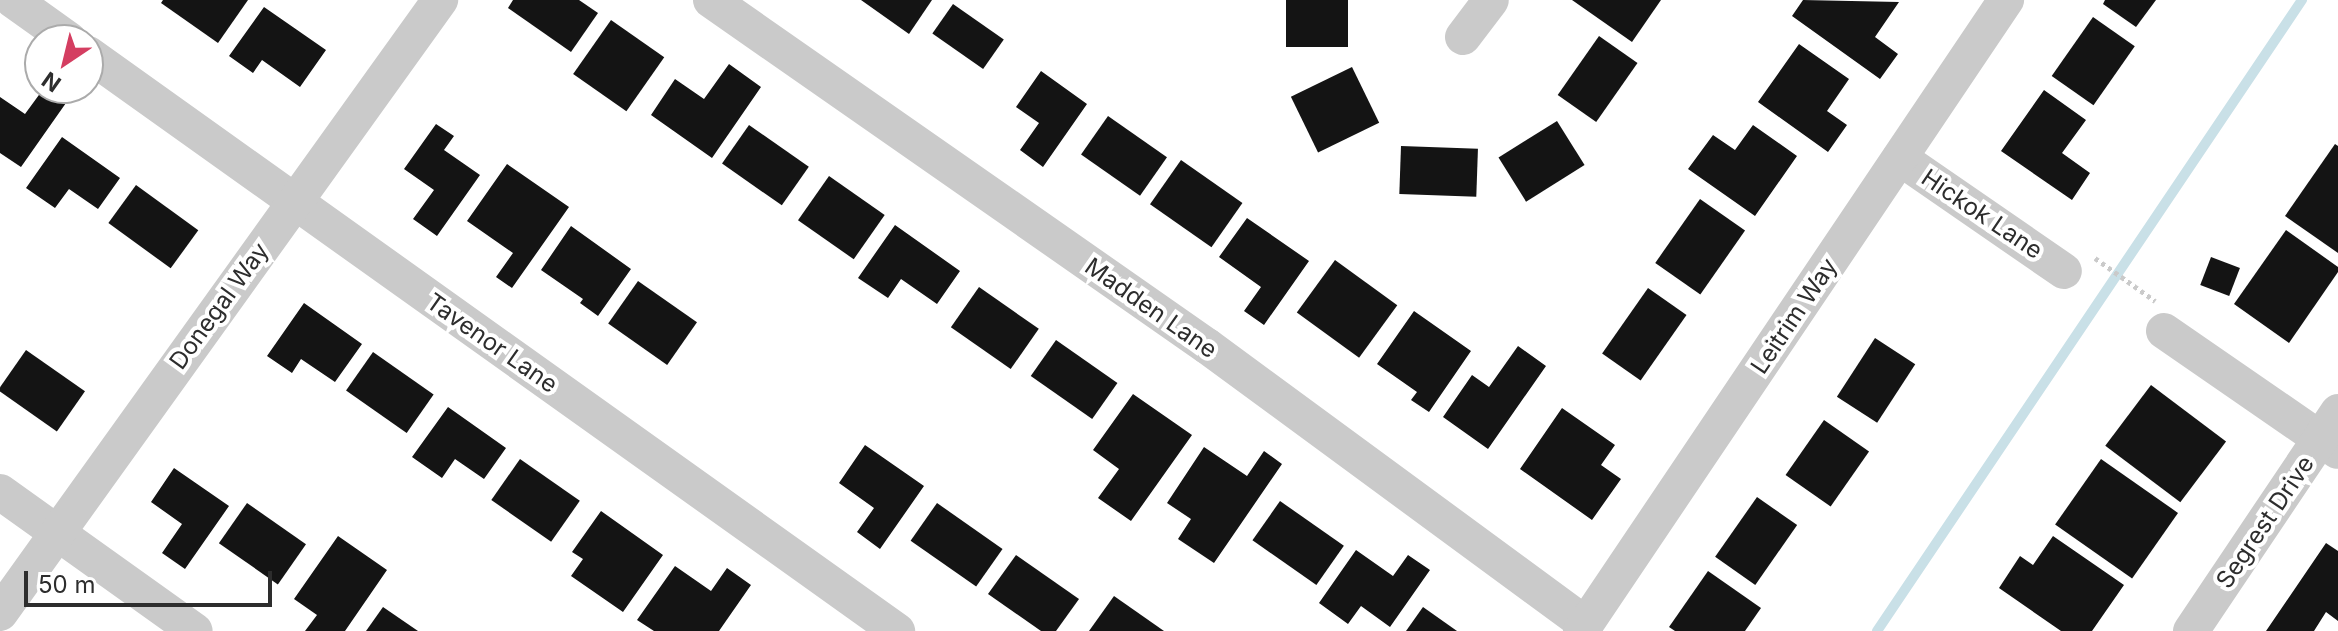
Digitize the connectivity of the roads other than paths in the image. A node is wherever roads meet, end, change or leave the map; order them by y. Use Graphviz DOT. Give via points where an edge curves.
graph roads {
  1 [pos="13,0"];
  2 [pos="440,0"];
  3 [pos="711,0"];
  4 [pos="1491,0"];
  5 [pos="2006,0"];
  6 [pos="47,24"];
  7 [pos="1463,37"];
  8 [pos="104,65"];
  9 [pos="1900,158"];
  10 [pos="294,202"];
  11 [pos="2064,271"];
  12 [pos="2159,315"];
  13 [pos="2332,434"];
  14 [pos="0,492"];
  15 [pos="57,533"];
  16 [pos="0,613"];
  17 [pos="1583,628"];
  18 [pos="195,631"];
  19 [pos="897,631"];
  20 [pos="2191,631"];
  1 -- 6 [label="street"];
  2 -- 10 [label="street, Donegal Way"];
  3 -- 17 [label="street, Madden Lane" via="1207,346"];
  4 -- 7 [label="street"];
  5 -- 9 [label="street, Leitrim Way"];
  8 -- 10 [label="street, Tavenor Lane"];
  9 -- 11 [label="street, Hickok Lane"];
  9 -- 17 [label="street, Leitrim Way"];
  10 -- 15 [label="street, Donegal Way"];
  10 -- 19 [label="street, Tavenor Lane"];
  12 -- 13 [label="street"];
  13 -- 20 [label="street, Segrest Drive"];
  14 -- 15 [label="street"];
  15 -- 16 [label="street, Donegal Way"];
  15 -- 18 [label="street"];
}
